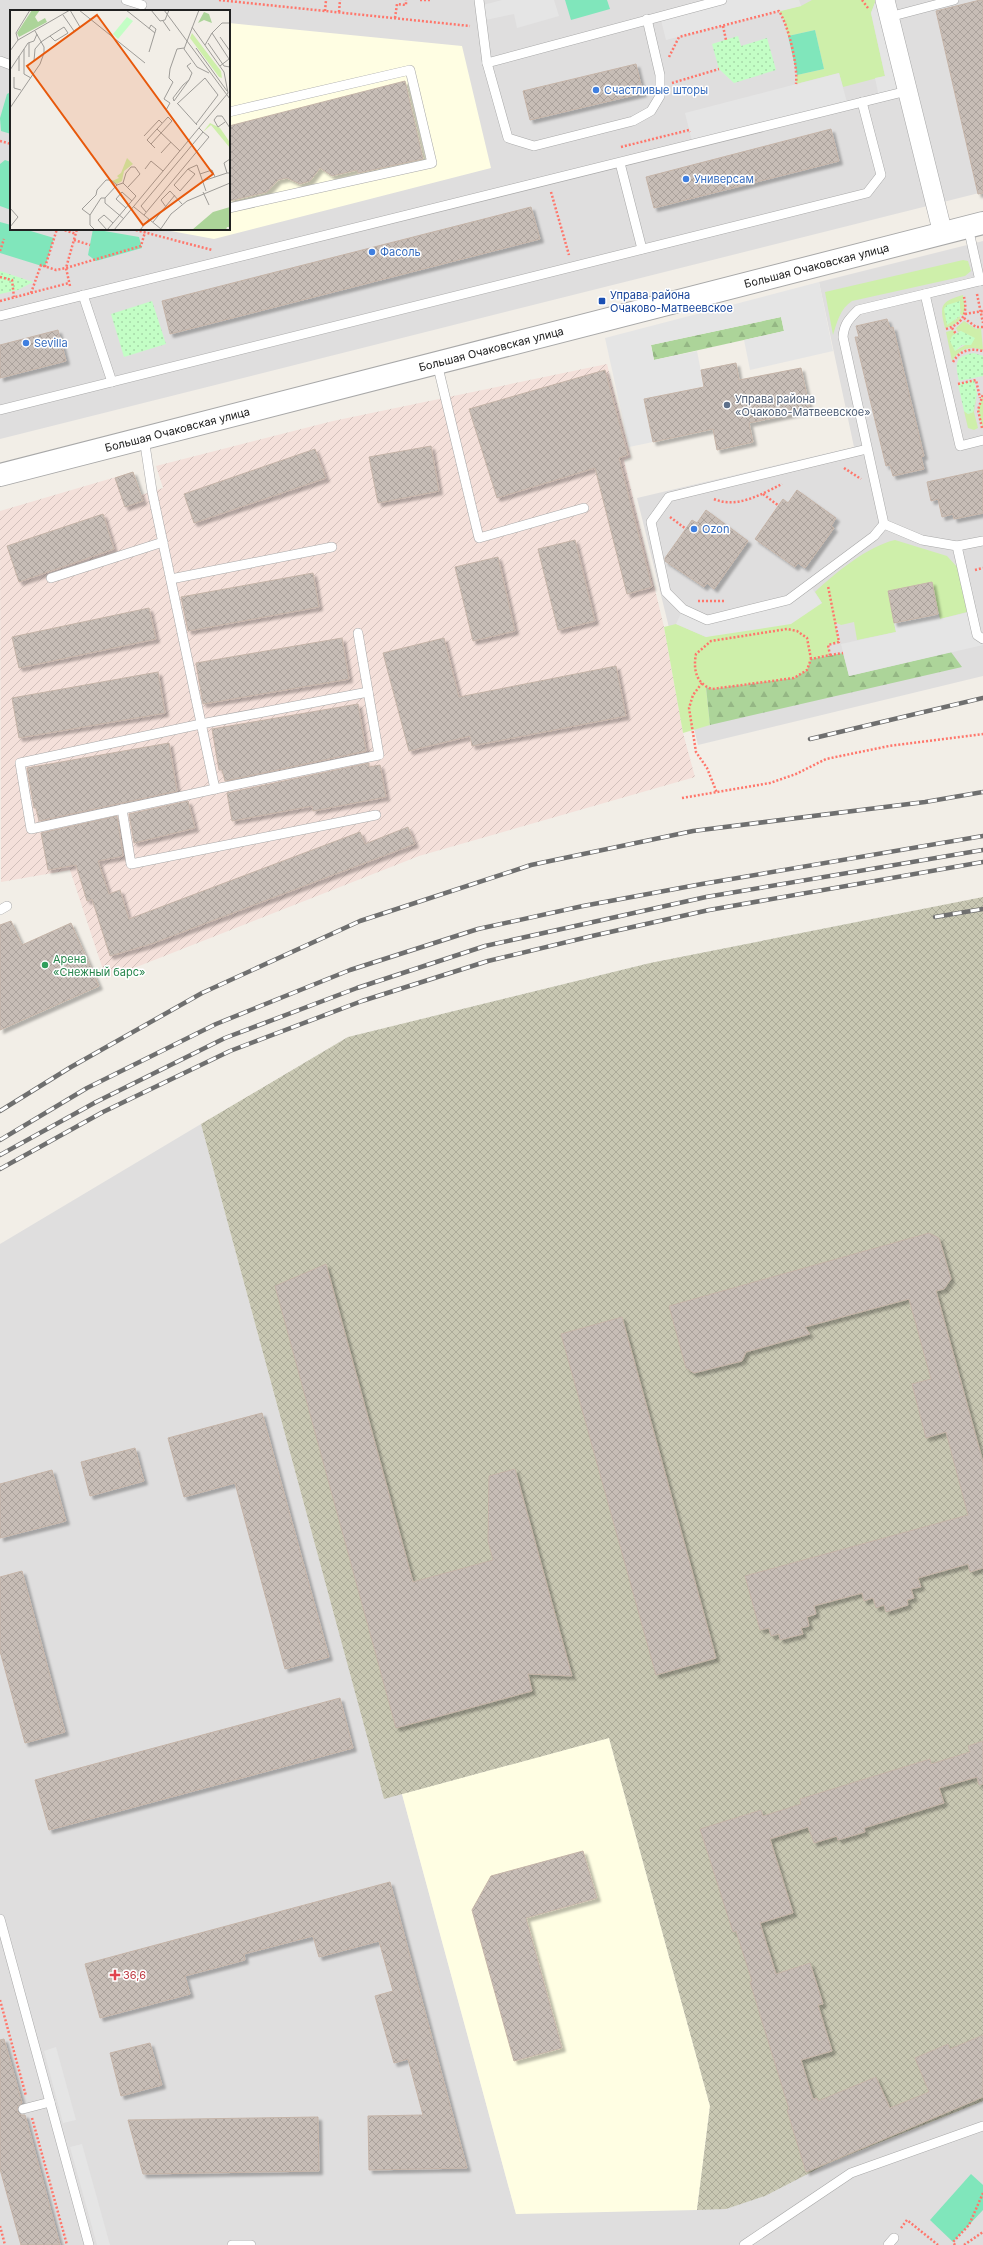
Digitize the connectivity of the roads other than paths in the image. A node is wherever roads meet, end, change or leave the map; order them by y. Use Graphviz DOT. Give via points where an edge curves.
graph roads {
  1 [pos="126,0"];
  2 [pos="479,0"];
  3 [pos="722,0"];
  4 [pos="954,0"];
  5 [pos="142,5"];
  6 [pos="887,9"];
  7 [pos="647,19"];
  8 [pos="0,61"];
  9 [pos="487,63"];
  10 [pos="10,65"];
  11 [pos="907,91"];
  12 [pos="862,102"];
  13 [pos="230,112"];
  14 [pos="620,163"];
  15 [pos="230,208"];
  16 [pos="976,225"];
  17 [pos="943,234"];
  18 [pos="642,249"];
  19 [pos="981,280"];
  20 [pos="925,294"];
  21 [pos="83,296"];
  22 [pos="0,316"];
  23 [pos="437,363"];
  24 [pos="112,382"];
  25 [pos="0,410"];
  26 [pos="144,438"];
  27 [pos="983,440"];
  28 [pos="867,448"];
  29 [pos="0,475"];
  30 [pos="584,508"];
  31 [pos="884,524"];
  32 [pos="983,541"];
  33 [pos="163,542"];
  34 [pos="957,546"];
  35 [pos="332,547"];
  36 [pos="51,578"];
  37 [pos="171,579"];
  38 [pos="358,633"];
  39 [pos="983,639"];
  40 [pos="368,692"];
  41 [pos="201,724"];
  42 [pos="215,790"];
  43 [pos="122,809"];
  44 [pos="376,815"];
  45 [pos="0,1919"];
  46 [pos="50,2102"];
  47 [pos="26,2108"];
  48 [pos="983,2126"];
  49 [pos="89,2245"];
  50 [pos="232,2245"];
  51 [pos="251,2245"];
  52 [pos="744,2245"];
  1 -- 5 [label="lane"];
  2 -- 9 [label="lane"];
  3 -- 7 [label="lane"];
  4 -- 6 [label="lane"];
  6 -- 11 [label="street"];
  7 -- 9 [label="lane"];
  7 -- 9 [label="lane" via="657,61 660,96 650,111 633,121 534,146 508,138"];
  8 -- 10 [label="lane"];
  11 -- 12 [label="lane"];
  11 -- 17 [label="street"];
  12 -- 14 [label="lane"];
  12 -- 18 [label="lane" via="881,175 867,193"];
  13 -- 15 [label="lane" via="410,70 432,163"];
  14 -- 18 [label="lane"];
  14 -- 21 [label="lane"];
  16 -- 17 [label="street, Большая Очаковская улица"];
  16 -- 19 [label="lane"];
  17 -- 23 [label="street, Большая Очаковская улица"];
  18 -- 24 [label="lane"];
  19 -- 20 [label="lane"];
  20 -- 27 [label="lane" via="960,446"];
  20 -- 28 [label="lane" via="858,310 844,327 843,337"];
  21 -- 22 [label="lane"];
  21 -- 24 [label="lane"];
  23 -- 26 [label="street, Большая Очаковская улица"];
  23 -- 30 [label="lane" via="479,538"];
  24 -- 25 [label="lane"];
  26 -- 29 [label="street, Большая Очаковская улица"];
  26 -- 33 [label="lane"];
  28 -- 31 [label="lane"];
  28 -- 31 [label="lane" via="669,497 651,522 666,592 683,609 707,620 788,600 874,536"];
  31 -- 34 [label="lane" via="922,540"];
  32 -- 34 [label="lane"];
  33 -- 36 [label="lane"];
  33 -- 37 [label="lane"];
  34 -- 39 [label="lane" via="977,635"];
  35 -- 37 [label="lane"];
  37 -- 41 [label="lane"];
  38 -- 40 [label="lane"];
  40 -- 41 [label="lane"];
  40 -- 42 [label="lane" via="379,755"];
  41 -- 42 [label="lane"];
  41 -- 43 [label="lane" via="20,763 31,829"];
  42 -- 43 [label="lane"];
  43 -- 44 [label="lane" via="131,864"];
  45 -- 46 [label="lane"];
  46 -- 47 [label="lane"];
  46 -- 49 [label="lane"];
  48 -- 52 [label="lane" via="851,2173"];
  50 -- 51 [label="lane"];
}
